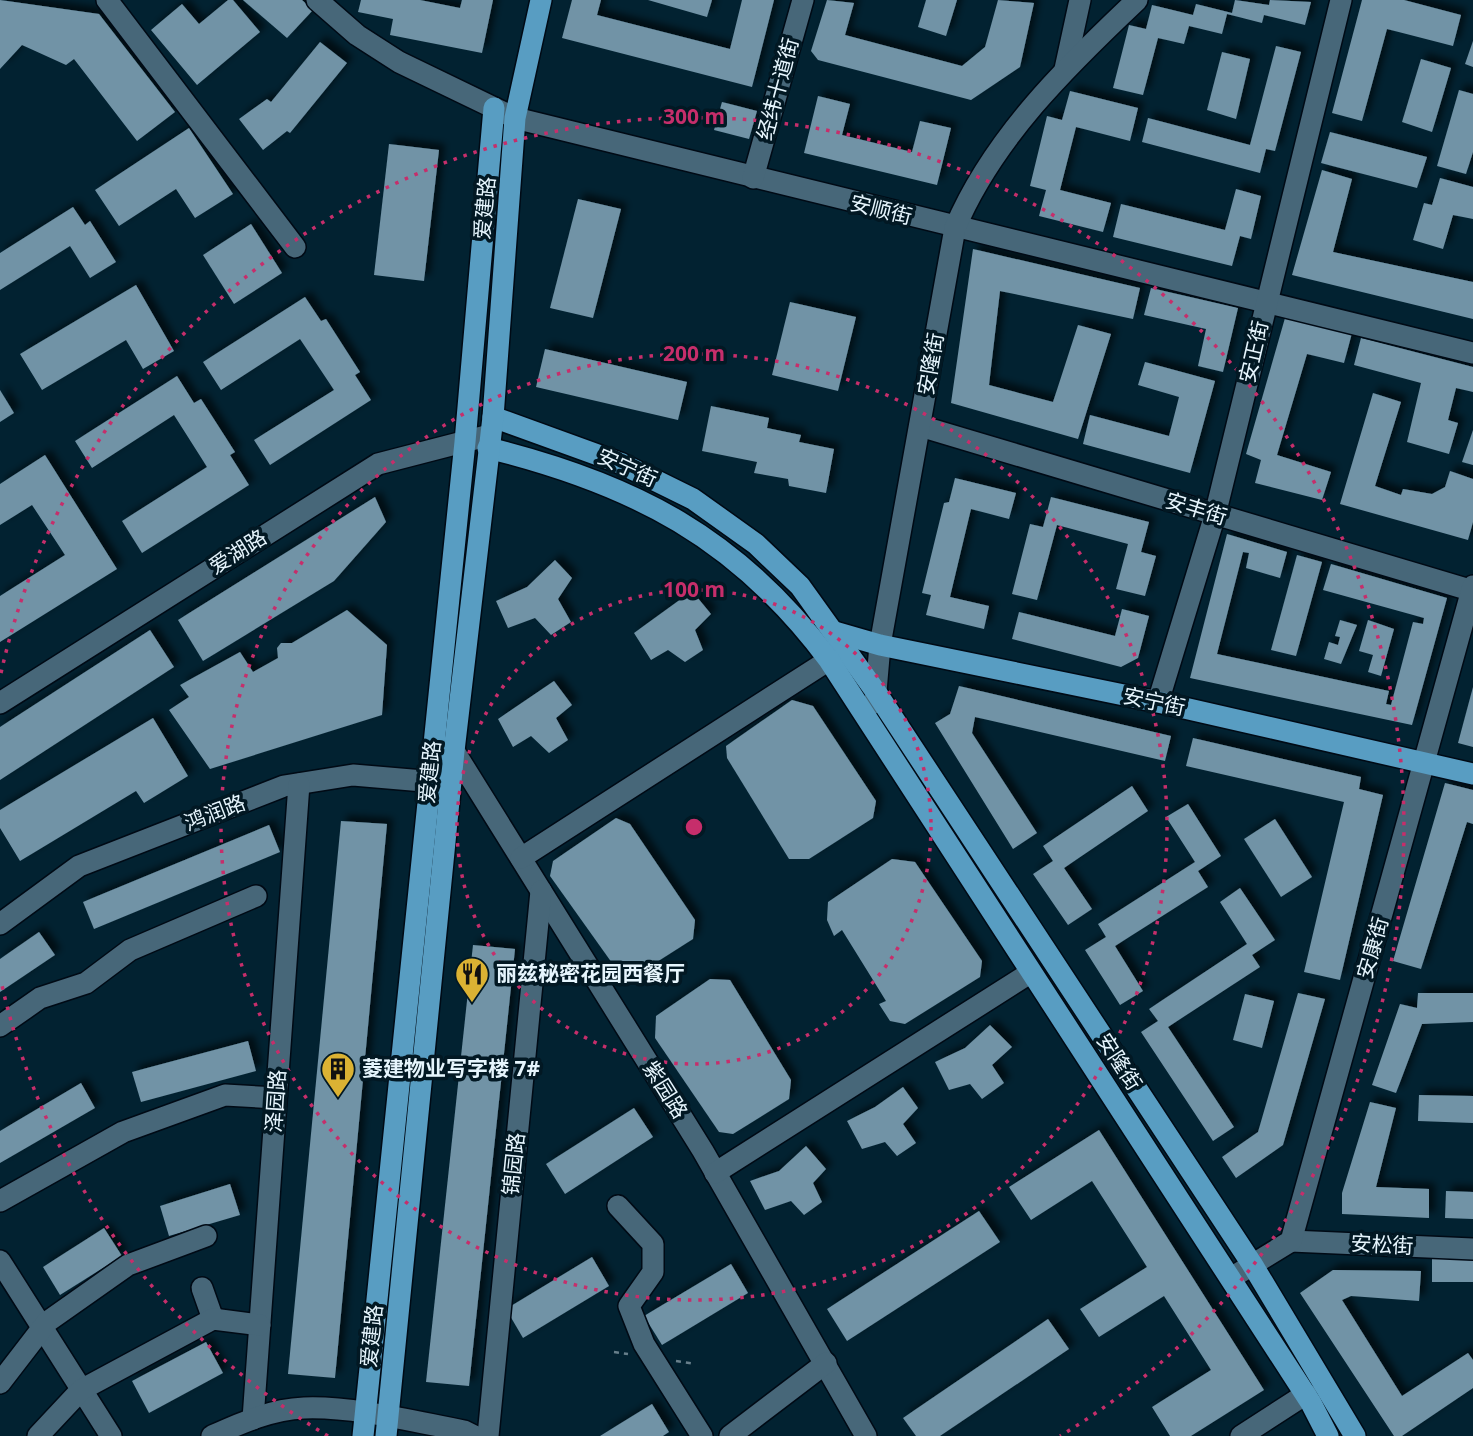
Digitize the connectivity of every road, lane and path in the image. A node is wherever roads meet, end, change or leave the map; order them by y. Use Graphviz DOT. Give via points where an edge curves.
graph roads {
  1 [pos="107,0"];
  2 [pos="317,0"];
  3 [pos="541,0"];
  4 [pos="803,0"];
  5 [pos="1080,0"];
  6 [pos="1137,0"];
  7 [pos="1341,0"];
  8 [pos="1065,69"];
  9 [pos="494,108"];
  10 [pos="515,118"];
  11 [pos="754,178"];
  12 [pos="956,228"];
  13 [pos="295,247"];
  14 [pos="1265,303"];
  15 [pos="1473,353"];
  16 [pos="920,426"];
  17 [pos="490,433"];
  18 [pos="465,442"];
  19 [pos="1215,515"];
  20 [pos="1473,589"];
  21 [pos="835,632"];
  22 [pos="880,645"];
  23 [pos="829,660"];
  24 [pos="876,692"];
  25 [pos="1158,702"];
  26 [pos="0,703"];
  27 [pos="872,729"];
  28 [pos="454,751"];
  29 [pos="1426,764"];
  30 [pos="1473,774"];
  31 [pos="429,781"];
  32 [pos="299,784"];
  33 [pos="452,784"];
  34 [pos="520,858"];
  35 [pos="541,891"];
  36 [pos="256,896"];
  37 [pos="0,924"];
  38 [pos="1030,973"];
  39 [pos="0,1026"];
  40 [pos="276,1098"];
  41 [pos="715,1173"];
  42 [pos="0,1201"];
  43 [pos="618,1206"];
  44 [pos="206,1236"];
  45 [pos="1291,1241"];
  46 [pos="1473,1249"];
  47 [pos="0,1261"];
  48 [pos="1252,1265"];
  49 [pos="1231,1278"];
  50 [pos="202,1288"];
  51 [pos="213,1319"];
  52 [pos="260,1325"];
  53 [pos="42,1328"];
  54 [pos="826,1363"];
  55 [pos="0,1382"];
  56 [pos="81,1390"];
  57 [pos="1306,1394"];
  58 [pos="364,1414"];
  59 [pos="253,1419"];
  60 [pos="386,1426"];
  61 [pos="38,1436"];
  62 [pos="111,1436"];
  63 [pos="212,1436"];
  64 [pos="363,1436"];
  65 [pos="474,1436"];
  66 [pos="488,1436"];
  67 [pos="702,1436"];
  68 [pos="730,1436"];
  69 [pos="866,1436"];
  70 [pos="1241,1436"];
  71 [pos="1328,1436"];
  72 [pos="1355,1436"];
  1 -- 13 [label="street"];
  2 -- 9 [label="street, 安顺街" via="356,35 399,62"];
  3 -- 10 [label="main road, 爱建路"];
  4 -- 11 [label="street, 经纬十道街"];
  5 -- 8 [label="street"];
  6 -- 8 [label="street, 安隆街"];
  7 -- 14 [label="street, 安正街"];
  8 -- 12 [label="street, 安隆街" via="969,195"];
  9 -- 10 [label="street, 安顺街"];
  9 -- 18 [label="main road, 爱建路"];
  10 -- 11 [label="street, 安顺街"];
  10 -- 17 [label="main road, 爱建路"];
  11 -- 12 [label="street, 安顺街"];
  12 -- 14 [label="street, 安顺街"];
  12 -- 16 [label="street, 安隆街"];
  14 -- 15 [label="street, 安顺街"];
  14 -- 19 [label="street, 安正街"];
  16 -- 19 [label="street, 安丰街"];
  16 -- 22 [label="street, 安隆街"];
  17 -- 18 [label="street, 爱湖路"];
  17 -- 21 [label="main road, 安宁街" via="620,463 693,499 756,544 800,586"];
  17 -- 23 [label="main road, 安隆街" via="628,495 705,536 790,611"];
  17 -- 28 [label="main road, 爱建路"];
  18 -- 26 [label="street, 爱湖路" via="378,464"];
  18 -- 31 [label="main road, 爱建路"];
  19 -- 20 [label="street, 安丰街"];
  19 -- 25 [label="street, 安正街"];
  20 -- 29 [label="street, 安康街"];
  21 -- 22 [label="main road, 安宁街"];
  21 -- 24 [label="main road, 安宁街"];
  22 -- 24 [label="street, 安隆街"];
  22 -- 25 [label="main road, 安宁街"];
  23 -- 27 [label="main road, 安隆街"];
  23 -- 34 [label="street"];
  24 -- 27 [label="street, 安隆街"];
  24 -- 48 [label="main road, 安隆街"];
  25 -- 29 [label="main road, 安宁街"];
  27 -- 38 [label="main road, 安隆街"];
  28 -- 33 [label="main road, 爱建路"];
  28 -- 34 [label="street, 紫园路"];
  29 -- 30 [label="main road, 安宁街"];
  29 -- 45 [label="street, 安康街"];
  31 -- 32 [label="street, 鸿润路" via="353,775"];
  31 -- 33 [label="street, 鸿润路"];
  31 -- 58 [label="main road, 爱建路"];
  32 -- 37 [label="street, 鸿润路" via="79,866"];
  32 -- 40 [label="street, 泽园路"];
  33 -- 60 [label="main road, 爱建路"];
  34 -- 35 [label="street, 紫园路"];
  35 -- 41 [label="street, 紫园路"];
  35 -- 66 [label="street, 锦园路"];
  36 -- 39 [label="street" via="130,950 86,983 40,998"];
  38 -- 41 [label="street"];
  38 -- 49 [label="main road, 安隆街"];
  40 -- 42 [label="street" via="225,1095 122,1132"];
  40 -- 52 [label="street, 泽园路"];
  41 -- 54 [label="street, 紫园路"];
  43 -- 67 [label="street" via="653,1244 653,1272 629,1306 644,1344"];
  44 -- 53 [label="street" via="128,1265"];
  45 -- 46 [label="street, 安松街"];
  45 -- 48 [label="street"];
  47 -- 53 [label="street"];
  48 -- 49 [label="street"];
  48 -- 72 [label="main road, 安隆街"];
  49 -- 57 [label="main road, 安隆街"];
  50 -- 51 [label="street"];
  51 -- 52 [label="street"];
  51 -- 56 [label="street"];
  52 -- 59 [label="street, 泽园路"];
  53 -- 55 [label="street"];
  53 -- 56 [label="street"];
  54 -- 68 [label="street"];
  54 -- 69 [label="street, 紫园路"];
  56 -- 61 [label="street"];
  56 -- 62 [label="street"];
  57 -- 70 [label="street"];
  57 -- 71 [label="main road, 安隆街"];
  58 -- 59 [label="street" via="305,1408"];
  58 -- 60 [label="street"];
  58 -- 64 [label="main road, 爱建路"];
  59 -- 63 [label="street"];
  60 -- 65 [label="street" via="464,1431"];
}
